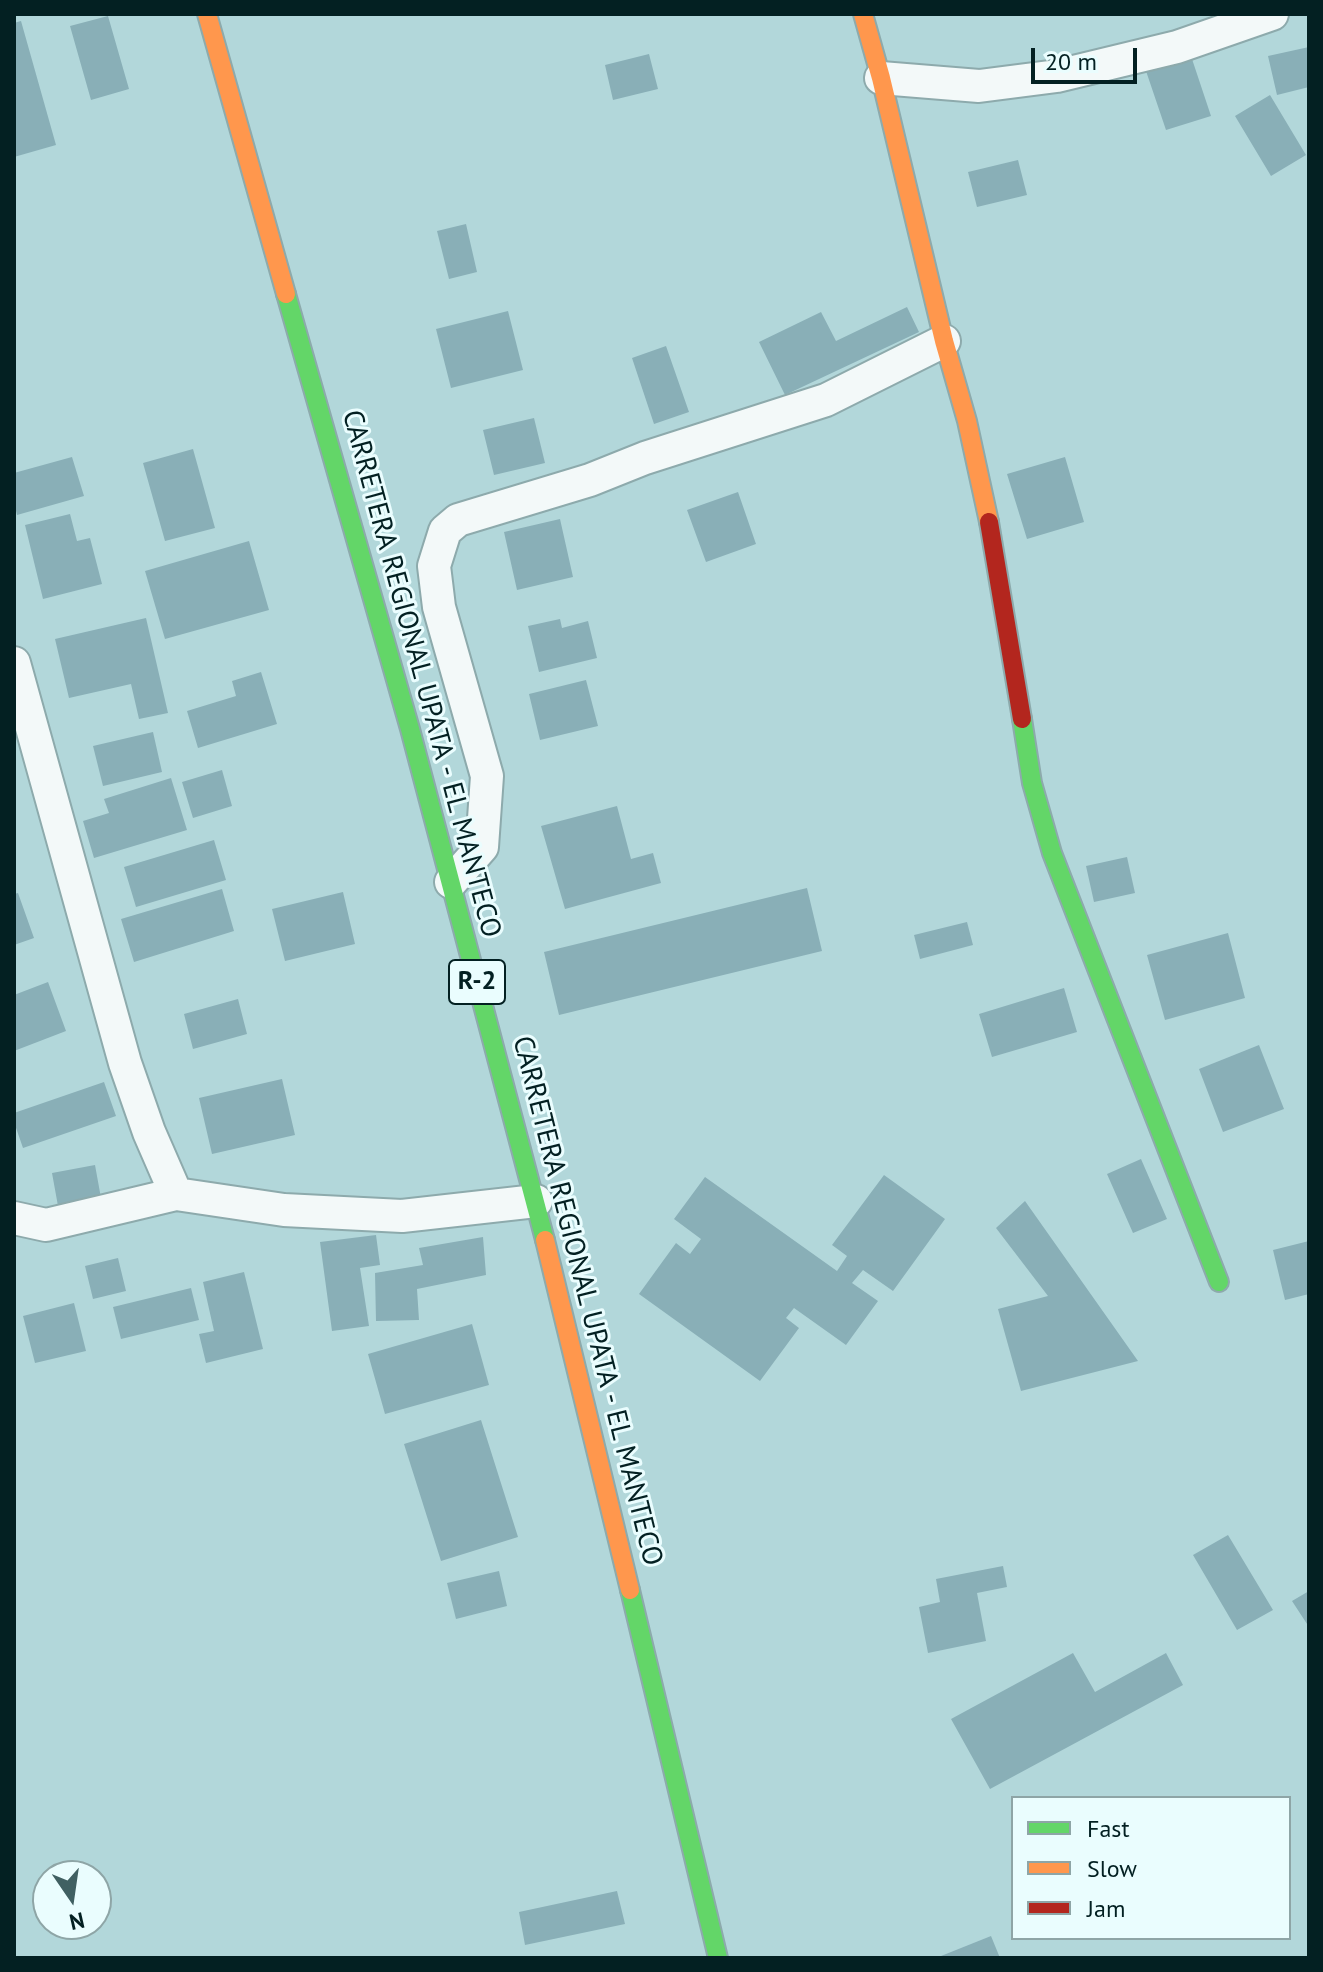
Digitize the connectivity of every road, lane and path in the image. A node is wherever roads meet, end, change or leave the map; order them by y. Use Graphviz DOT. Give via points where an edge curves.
graph roads {
  1 [pos="207,14"];
  2 [pos="863,14"];
  3 [pos="1272,14"];
  4 [pos="881,78"];
  5 [pos="944,341"];
  6 [pos="14,663"];
  7 [pos="451,882"];
  8 [pos="176,1194"];
  9 [pos="536,1201"];
  10 [pos="14,1218"];
  11 [pos="46,1225"];
  12 [pos="14,1242"];
  13 [pos="1219,1282"];
  14 [pos="718,1958"];
  1 -- 7 [label="main road, CARRETERA REGIONAL UPATA - EL MANTECO / R-2"];
  2 -- 4 [label="main road"];
  3 -- 4 [label="street" via="1177,47 1057,76 979,86"];
  4 -- 5 [label="main road"];
  5 -- 7 [label="street" via="826,400 458,520 445,531 434,566 439,607 487,776 482,847"];
  5 -- 13 [label="main road" via="994,547 1032,783 1052,853"];
  6 -- 8 [label="street" via="125,1063"];
  7 -- 9 [label="main road, CARRETERA REGIONAL UPATA - EL MANTECO / R-2"];
  8 -- 9 [label="street" via="284,1210 402,1216"];
  8 -- 11 [label="street"];
  9 -- 14 [label="main road, CARRETERA REGIONAL UPATA - EL MANTECO / R-2"];
  10 -- 11 [label="street"];
  11 -- 12 [label="street"];
}
